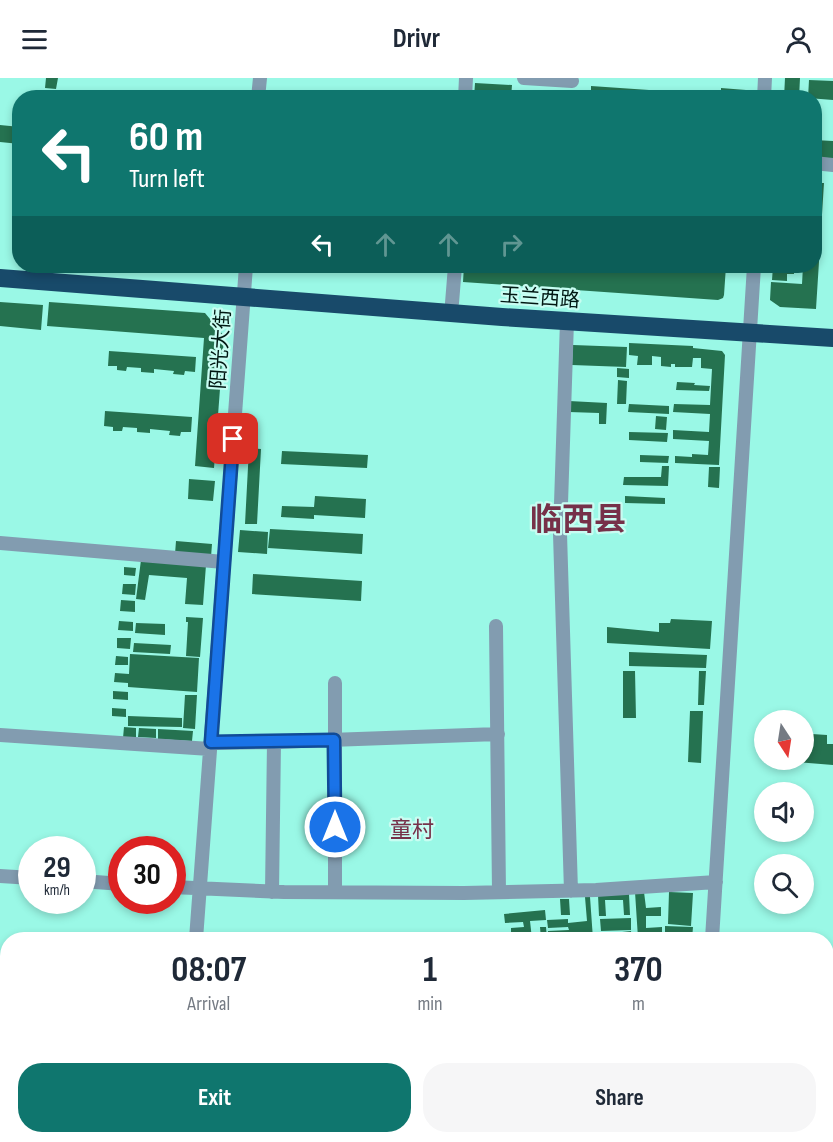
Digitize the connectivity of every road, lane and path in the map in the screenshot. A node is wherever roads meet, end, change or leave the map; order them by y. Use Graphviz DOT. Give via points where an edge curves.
graph roads {
  1 [pos="524,78"];
  2 [pos="572,81"];
  3 [pos="59,273"];
  4 [pos="245,273"];
  5 [pos="454,273"];
  6 [pos="754,273"];
  7 [pos="0,278"];
  8 [pos="244,292"];
  9 [pos="452,303"];
  10 [pos="567,321"];
  11 [pos="750,327"];
  12 [pos="833,327"];
  13 [pos="833,338"];
  14 [pos="0,543"];
  15 [pos="224,562"];
  16 [pos="496,626"];
  17 [pos="335,683"];
  18 [pos="498,734"];
  19 [pos="0,735"];
  20 [pos="334,740"];
  21 [pos="274,742"];
  22 [pos="211,746"];
  23 [pos="0,876"];
  24 [pos="18,877"];
  25 [pos="716,882"];
  26 [pos="186,888"];
  27 [pos="200,888"];
  28 [pos="570,891"];
  29 [pos="272,892"];
  30 [pos="335,892"];
  31 [pos="499,892"];
  32 [pos="197,932"];
  33 [pos="712,932"];
  1 -- 2 [label="street"];
  3 -- 8 [label="highway"];
  4 -- 8 [label="street, 阳光大街"];
  5 -- 9 [label="street"];
  6 -- 11 [label="street"];
  7 -- 8 [label="highway"];
  8 -- 9 [label="highway, 玉兰西路"];
  8 -- 10 [label="highway, 玉兰西路"];
  8 -- 15 [label="street, 阳光大街"];
  9 -- 11 [label="highway, 玉兰西路"];
  10 -- 11 [label="highway, 玉兰西路"];
  10 -- 28 [label="street" via="560,534"];
  11 -- 12 [label="highway, 玉兰西路"];
  11 -- 13 [label="highway, 玉兰西路"];
  11 -- 25 [label="street"];
  14 -- 15 [label="street"];
  15 -- 22 [label="street, 阳光大街"];
  16 -- 18 [label="street"];
  17 -- 20 [label="street"];
  18 -- 20 [label="street"];
  18 -- 31 [label="street"];
  19 -- 22 [label="street"];
  20 -- 21 [label="street"];
  20 -- 30 [label="street"];
  21 -- 22 [label="street"];
  21 -- 29 [label="street"];
  22 -- 27 [label="street, 阳光大街"];
  23 -- 24 [label="street"];
  25 -- 28 [label="street"];
  25 -- 33 [label="street"];
  26 -- 27 [label="street"];
  27 -- 29 [label="street"];
  27 -- 32 [label="street, 阳光大街"];
  28 -- 31 [label="street"];
  29 -- 30 [label="street"];
  30 -- 31 [label="street"];
}
